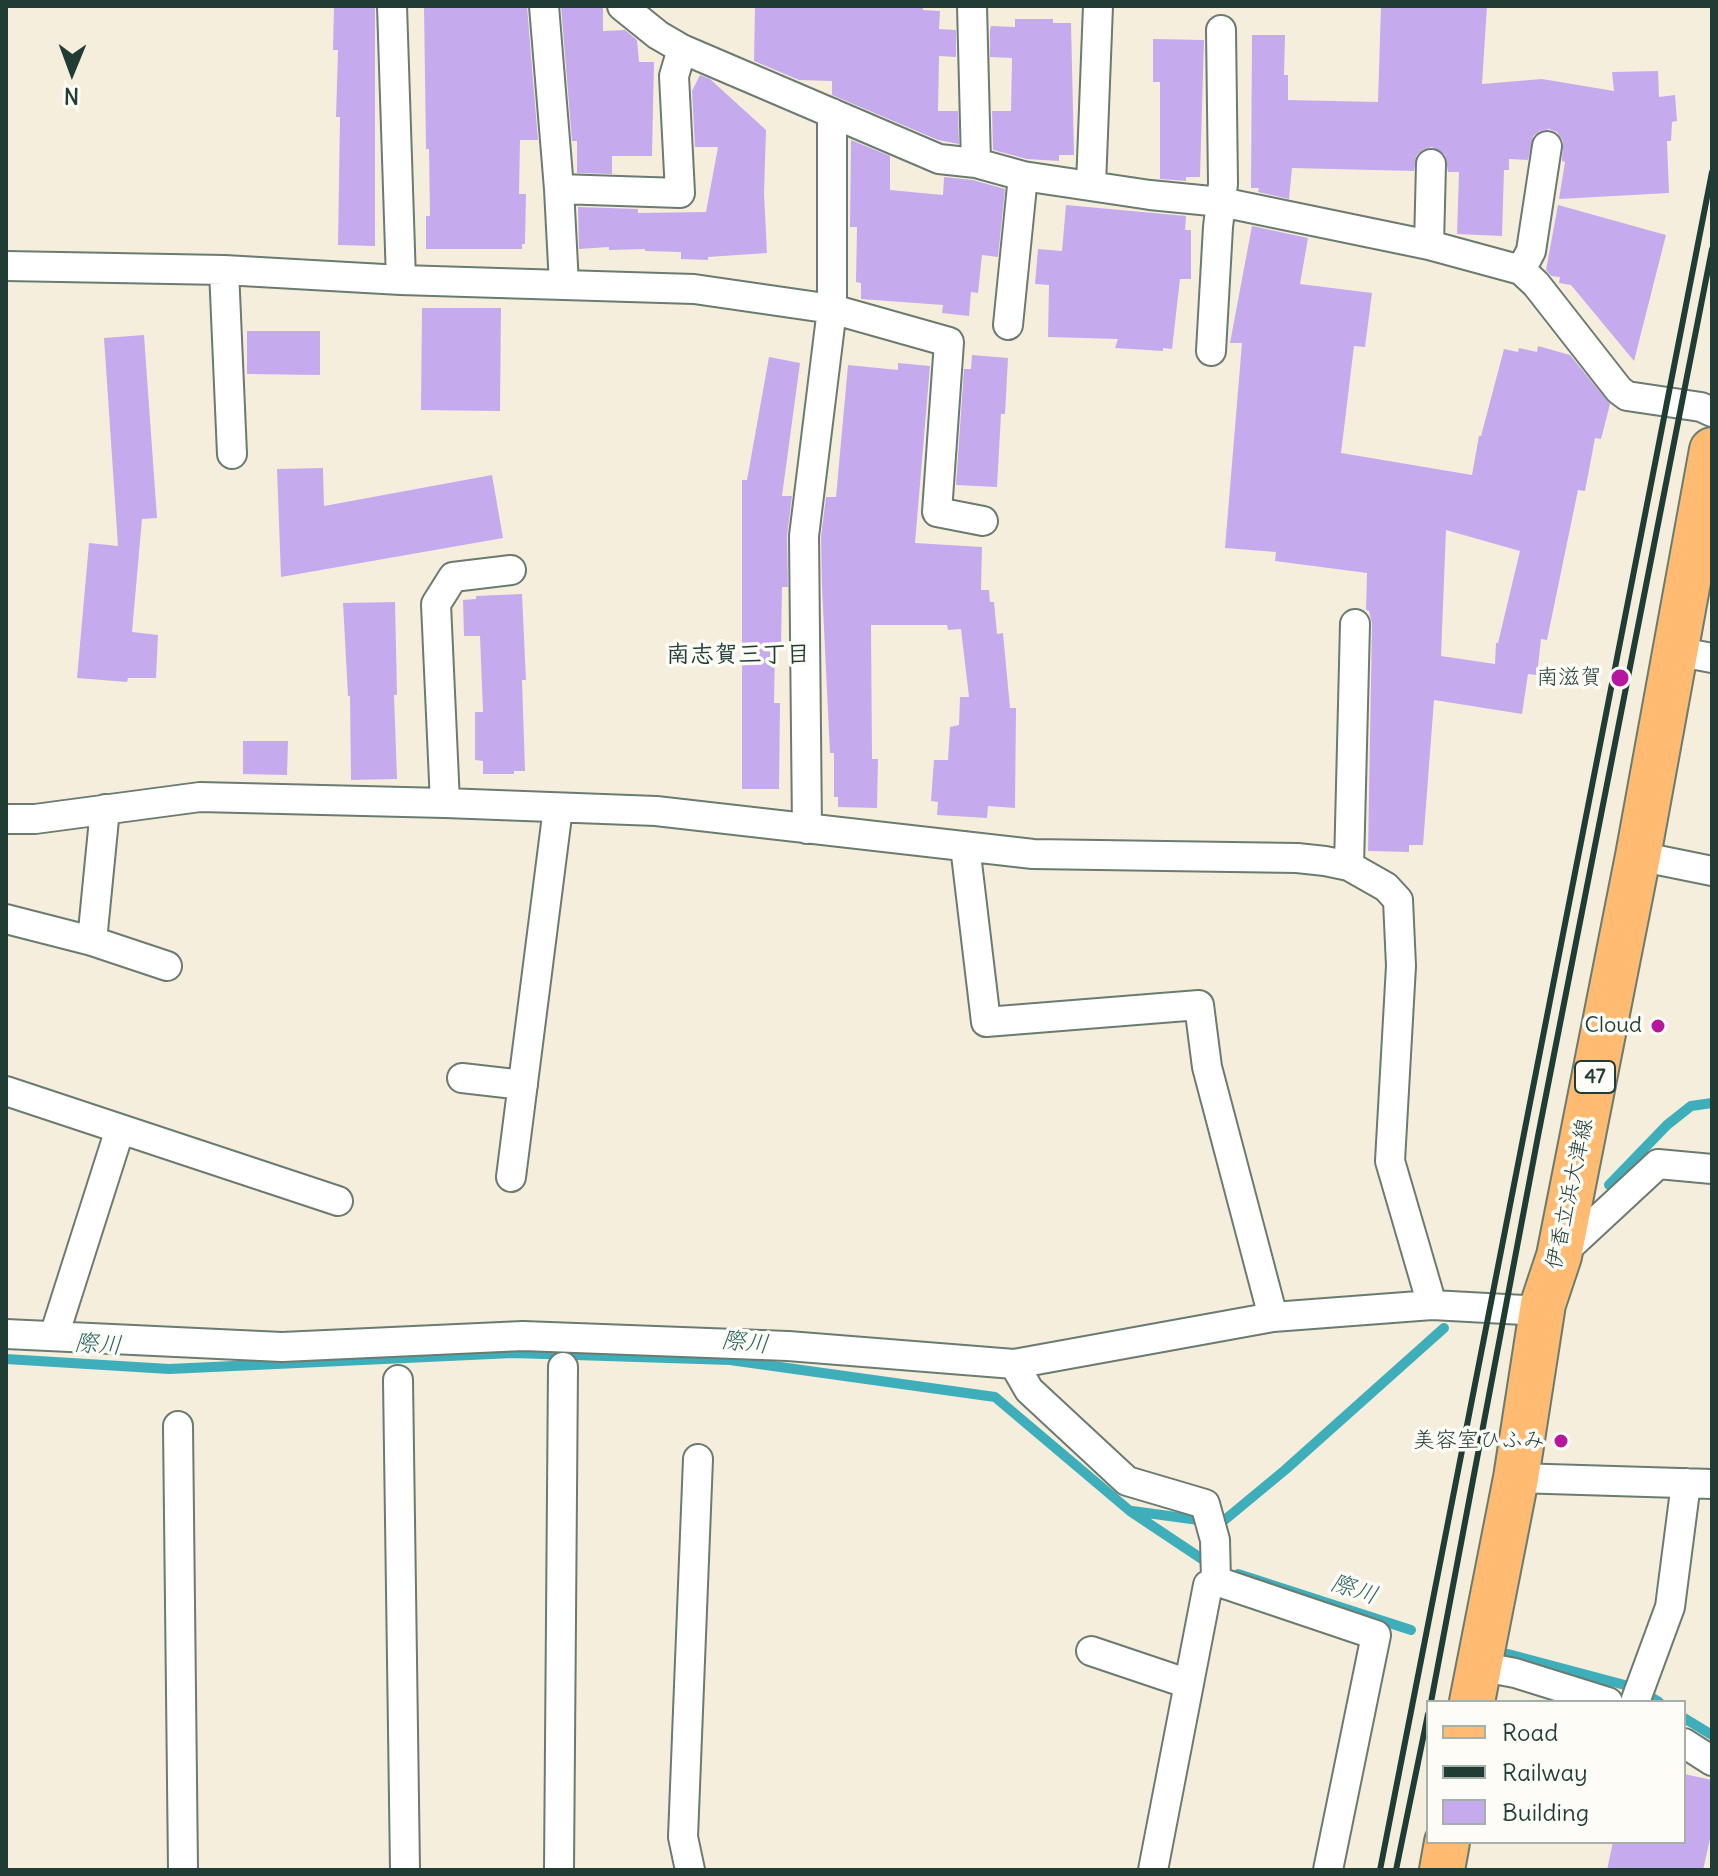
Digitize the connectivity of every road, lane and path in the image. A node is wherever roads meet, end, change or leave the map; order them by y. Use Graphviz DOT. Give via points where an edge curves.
graph roads {
  1 [pos="392,6"];
  2 [pos="544,6"];
  3 [pos="622,6"];
  4 [pos="972,6"];
  5 [pos="1098,6"];
  6 [pos="1221,30"];
  7 [pos="682,49"];
  8 [pos="832,113"];
  9 [pos="1547,146"];
  10 [pos="976,163"];
  11 [pos="1431,164"];
  12 [pos="1023,176"];
  13 [pos="1091,185"];
  14 [pos="559,189"];
  15 [pos="1221,202"];
  16 [pos="1429,245"];
  17 [pos="6,266"];
  18 [pos="224,270"];
  19 [pos="1521,270"];
  20 [pos="401,280"];
  21 [pos="564,285"];
  22 [pos="832,309"];
  23 [pos="1008,325"];
  24 [pos="1211,351"];
  25 [pos="1712,412"];
  26 [pos="1712,450"];
  27 [pos="232,454"];
  28 [pos="1707,512"];
  29 [pos="983,521"];
  30 [pos="511,570"];
  31 [pos="1355,624"];
  32 [pos="1694,654"];
  33 [pos="445,803"];
  34 [pos="558,808"];
  35 [pos="105,809"];
  36 [pos="6,819"];
  37 [pos="807,829"];
  38 [pos="965,846"];
  39 [pos="1638,856"];
  40 [pos="1349,866"];
  41 [pos="1712,871"];
  42 [pos="6,919"];
  43 [pos="92,941"];
  44 [pos="167,966"];
  45 [pos="462,1078"];
  46 [pos="523,1085"];
  47 [pos="6,1091"];
  48 [pos="120,1129"];
  49 [pos="1712,1169"];
  50 [pos="511,1177"];
  51 [pos="338,1201"];
  52 [pos="1559,1256"];
  53 [pos="1543,1304"];
  54 [pos="1432,1305"];
  55 [pos="1273,1317"];
  56 [pos="6,1334"];
  57 [pos="54,1336"];
  58 [pos="1014,1364"];
  59 [pos="563,1367"];
  60 [pos="398,1380"];
  61 [pos="178,1426"];
  62 [pos="698,1459"];
  63 [pos="1516,1478"];
  64 [pos="1699,1483"];
  65 [pos="1216,1580"];
  66 [pos="1091,1651"];
  67 [pos="1189,1684"];
  68 [pos="1475,1684"];
  69 [pos="1602,1700"];
  70 [pos="1636,1700"];
  71 [pos="1686,1744"];
  72 [pos="1712,1761"];
  73 [pos="1447,1844"];
  74 [pos="183,1870"];
  75 [pos="405,1870"];
  76 [pos="559,1870"];
  77 [pos="690,1870"];
  78 [pos="1153,1870"];
  79 [pos="1328,1870"];
  80 [pos="1442,1870"];
  1 -- 20 [label="street"];
  2 -- 14 [label="street"];
  3 -- 7 [label="street"];
  4 -- 10 [label="street"];
  5 -- 13 [label="street"];
  6 -- 15 [label="street"];
  7 -- 8 [label="street"];
  7 -- 14 [label="street" via="674,76 680,193"];
  8 -- 10 [label="street" via="939,159"];
  8 -- 22 [label="street"];
  9 -- 19 [label="street" via="1531,251"];
  10 -- 12 [label="street"];
  11 -- 16 [label="street"];
  12 -- 13 [label="street"];
  12 -- 23 [label="street"];
  13 -- 15 [label="street"];
  14 -- 21 [label="street"];
  15 -- 16 [label="street"];
  15 -- 24 [label="street"];
  16 -- 19 [label="street"];
  17 -- 18 [label="street"];
  18 -- 20 [label="street"];
  18 -- 27 [label="street"];
  19 -- 25 [label="street" via="1627,396"];
  20 -- 21 [label="street"];
  21 -- 22 [label="street" via="694,289"];
  22 -- 29 [label="street" via="949,342 937,512"];
  22 -- 37 [label="street" via="804,536"];
  26 -- 28 [label="main road, 伊香立浜大津線 / 47"];
  28 -- 32 [label="main road, 伊香立浜大津線 / 47"];
  30 -- 33 [label="street" via="453,577 436,604"];
  31 -- 40 [label="street"];
  32 -- 39 [label="main road, 伊香立浜大津線 / 47"];
  33 -- 34 [label="street"];
  33 -- 35 [label="street" via="200,797"];
  34 -- 37 [label="street" via="656,811"];
  34 -- 46 [label="street"];
  35 -- 36 [label="street"];
  35 -- 43 [label="street"];
  37 -- 38 [label="street"];
  38 -- 40 [label="street" via="1033,854 1297,858"];
  38 -- 55 [label="street" via="986,1022 1199,1005 1207,1067"];
  39 -- 41 [label="street"];
  39 -- 52 [label="main road, 伊香立浜大津線 / 47"];
  40 -- 54 [label="street" via="1398,900 1401,966 1390,1161"];
  42 -- 43 [label="street"];
  43 -- 44 [label="street"];
  45 -- 46 [label="street"];
  46 -- 50 [label="street"];
  47 -- 48 [label="street"];
  48 -- 51 [label="street"];
  48 -- 57 [label="street"];
  49 -- 52 [label="street" via="1658,1164"];
  52 -- 53 [label="main road, 伊香立浜大津線 / 47"];
  53 -- 54 [label="street" via="1524,1310"];
  53 -- 63 [label="main road, 伊香立浜大津線 / 47"];
  54 -- 55 [label="street"];
  55 -- 58 [label="street"];
  56 -- 57 [label="street"];
  57 -- 58 [label="street" via="282,1347 523,1336 788,1346"];
  58 -- 65 [label="street" via="1029,1390 1127,1481 1205,1504 1215,1542"];
  59 -- 76 [label="street"];
  60 -- 75 [label="street"];
  61 -- 74 [label="street"];
  62 -- 77 [label="street" via="683,1837"];
  63 -- 64 [label="street"];
  63 -- 68 [label="main road, 伊香立浜大津線 / 47"];
  64 -- 70 [label="street" via="1670,1607"];
  65 -- 67 [label="street" via="1208,1585"];
  65 -- 79 [label="street" via="1376,1635"];
  66 -- 67 [label="street"];
  67 -- 78 [label="street"];
  68 -- 69 [label="street" via="1515,1673"];
  71 -- 72 [label="street"];
  73 -- 80 [label="main road"];
}
